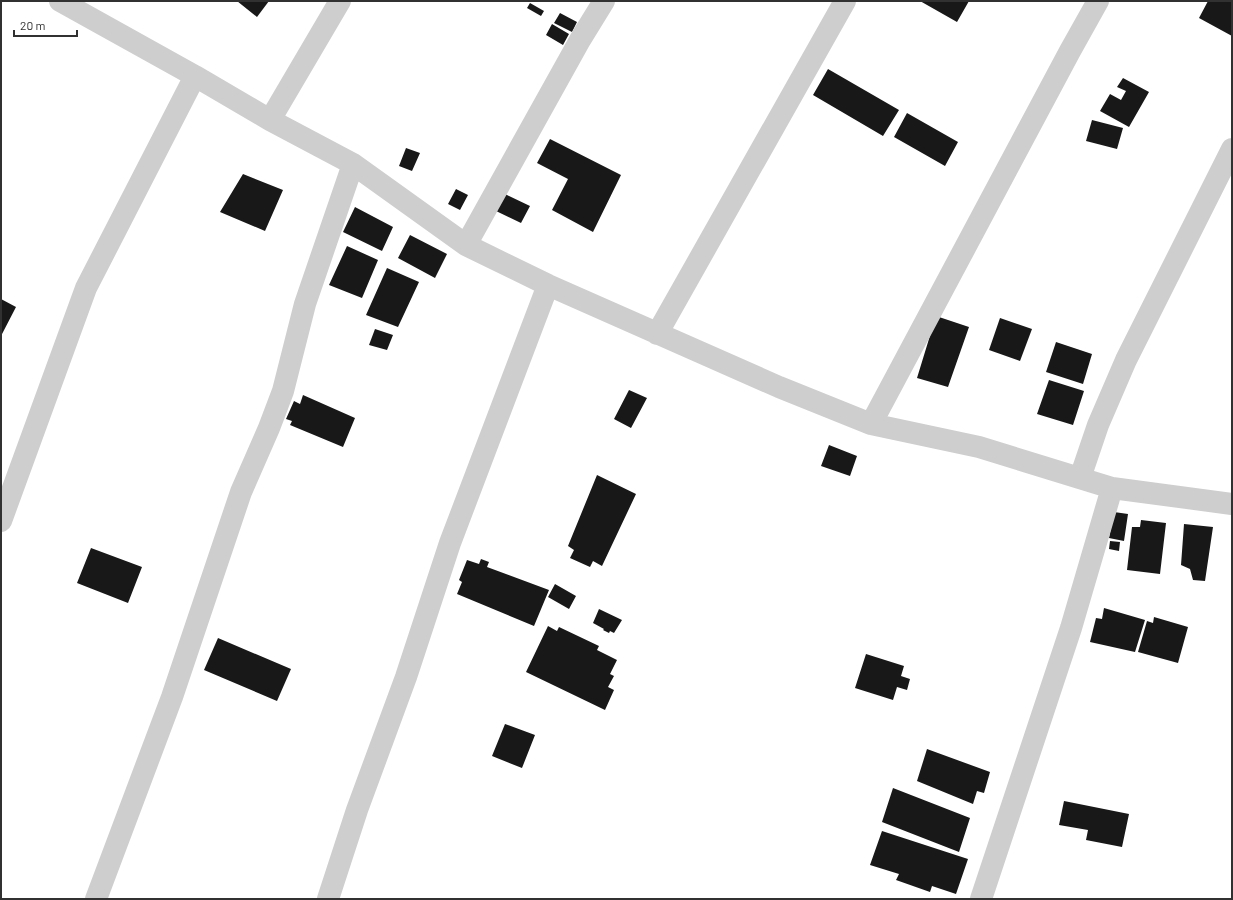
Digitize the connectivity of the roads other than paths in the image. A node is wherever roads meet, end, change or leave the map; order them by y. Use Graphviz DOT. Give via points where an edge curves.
graph roads {
  1 [pos="60,1"];
  2 [pos="340,1"];
  3 [pos="604,1"];
  4 [pos="845,1"];
  5 [pos="1098,1"];
  6 [pos="195,76"];
  7 [pos="270,120"];
  8 [pos="1232,148"];
  9 [pos="353,164"];
  10 [pos="466,245"];
  11 [pos="548,285"];
  12 [pos="657,334"];
  13 [pos="871,424"];
  14 [pos="1080,478"];
  15 [pos="1112,488"];
  16 [pos="1232,504"];
  17 [pos="1,521"];
  18 [pos="96,899"];
  19 [pos="328,899"];
  20 [pos="981,899"];
  1 -- 6 [label="street"];
  2 -- 7 [label="street"];
  3 -- 10 [label="street"];
  4 -- 12 [label="street"];
  5 -- 13 [label="street"];
  6 -- 7 [label="street"];
  6 -- 17 [label="street" via="86,288"];
  7 -- 9 [label="street"];
  8 -- 14 [label="street" via="1126,360 1098,425"];
  9 -- 10 [label="street"];
  9 -- 18 [label="street" via="305,304 280,398 241,492 172,697"];
  10 -- 11 [label="street"];
  11 -- 12 [label="street"];
  11 -- 19 [label="street" via="450,543"];
  12 -- 13 [label="street"];
  13 -- 14 [label="street" via="979,447"];
  14 -- 15 [label="street"];
  15 -- 16 [label="street"];
  15 -- 20 [label="street" via="1071,628"];
}
